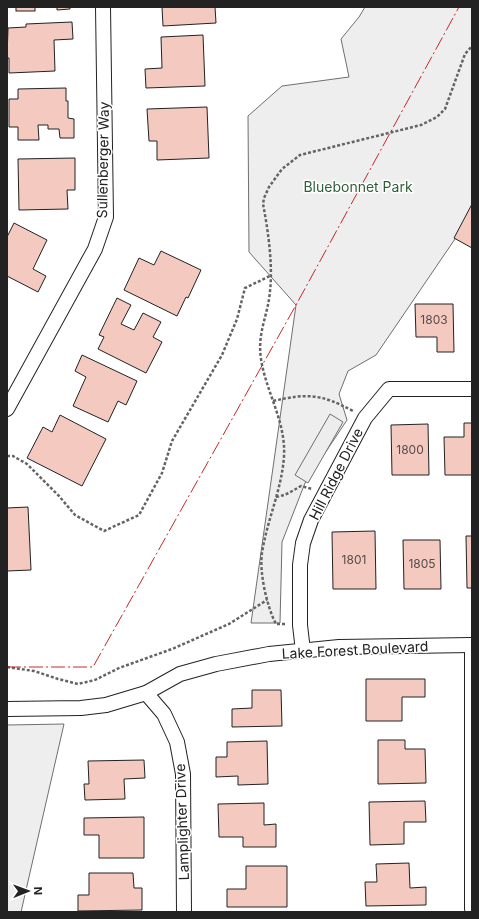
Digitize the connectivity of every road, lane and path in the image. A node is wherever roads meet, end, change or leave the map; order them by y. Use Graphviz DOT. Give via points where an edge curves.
graph roads {
  1 [pos="103,7"];
  2 [pos="472,46"];
  3 [pos="270,276"];
  4 [pos="472,389"];
  5 [pos="273,402"];
  6 [pos="7,410"];
  7 [pos="365,418"];
  8 [pos="7,456"];
  9 [pos="325,493"];
  10 [pos="276,497"];
  11 [pos="267,600"];
  12 [pos="300,625"];
  13 [pos="472,645"];
  14 [pos="303,651"];
  15 [pos="7,667"];
  16 [pos="146,693"];
  17 [pos="7,709"];
  18 [pos="472,909"];
  19 [pos="184,912"];
  1 -- 6 [label="street, Sullenberger Way" via="106,217 95,249"];
  2 -- 3 [label="path" via="465,54 445,109 437,117 421,126 300,156 282,169 269,186 263,204"];
  3 -- 5 [label="path" via="270,291 260,335 260,347"];
  3 -- 8 [label="path" via="245,288 237,319 222,355 172,441 162,473 139,515 104,531 75,515 27,464 13,456"];
  4 -- 7 [label="street, Hill Ridge Drive" via="389,389"];
  5 -- 7 [label="path" via="310,395 339,404"];
  5 -- 10 [label="path" via="283,435 284,455"];
  7 -- 9 [label="street, Hill Ridge Drive"];
  9 -- 10 [label="path" via="301,486 284,496"];
  9 -- 12 [label="street, Hill Ridge Drive" via="303,543 300,565"];
  10 -- 11 [label="path" via="262,555"];
  11 -- 12 [label="path" via="276,624"];
  11 -- 15 [label="path" via="229,624 172,649 78,684 34,671"];
  12 -- 14 [label="street, Hill Ridge Drive"];
  13 -- 14 [label="street, Lake Forest Boulevard" via="339,647"];
  13 -- 18 [label="street"];
  14 -- 16 [label="street, Lake Forest Boulevard" via="269,654 216,664 180,674"];
  16 -- 17 [label="street, Lake Forest Boulevard" via="106,705 81,708"];
  16 -- 19 [label="street, Lamplighter Drive" via="164,714 177,742 183,774"];
}
